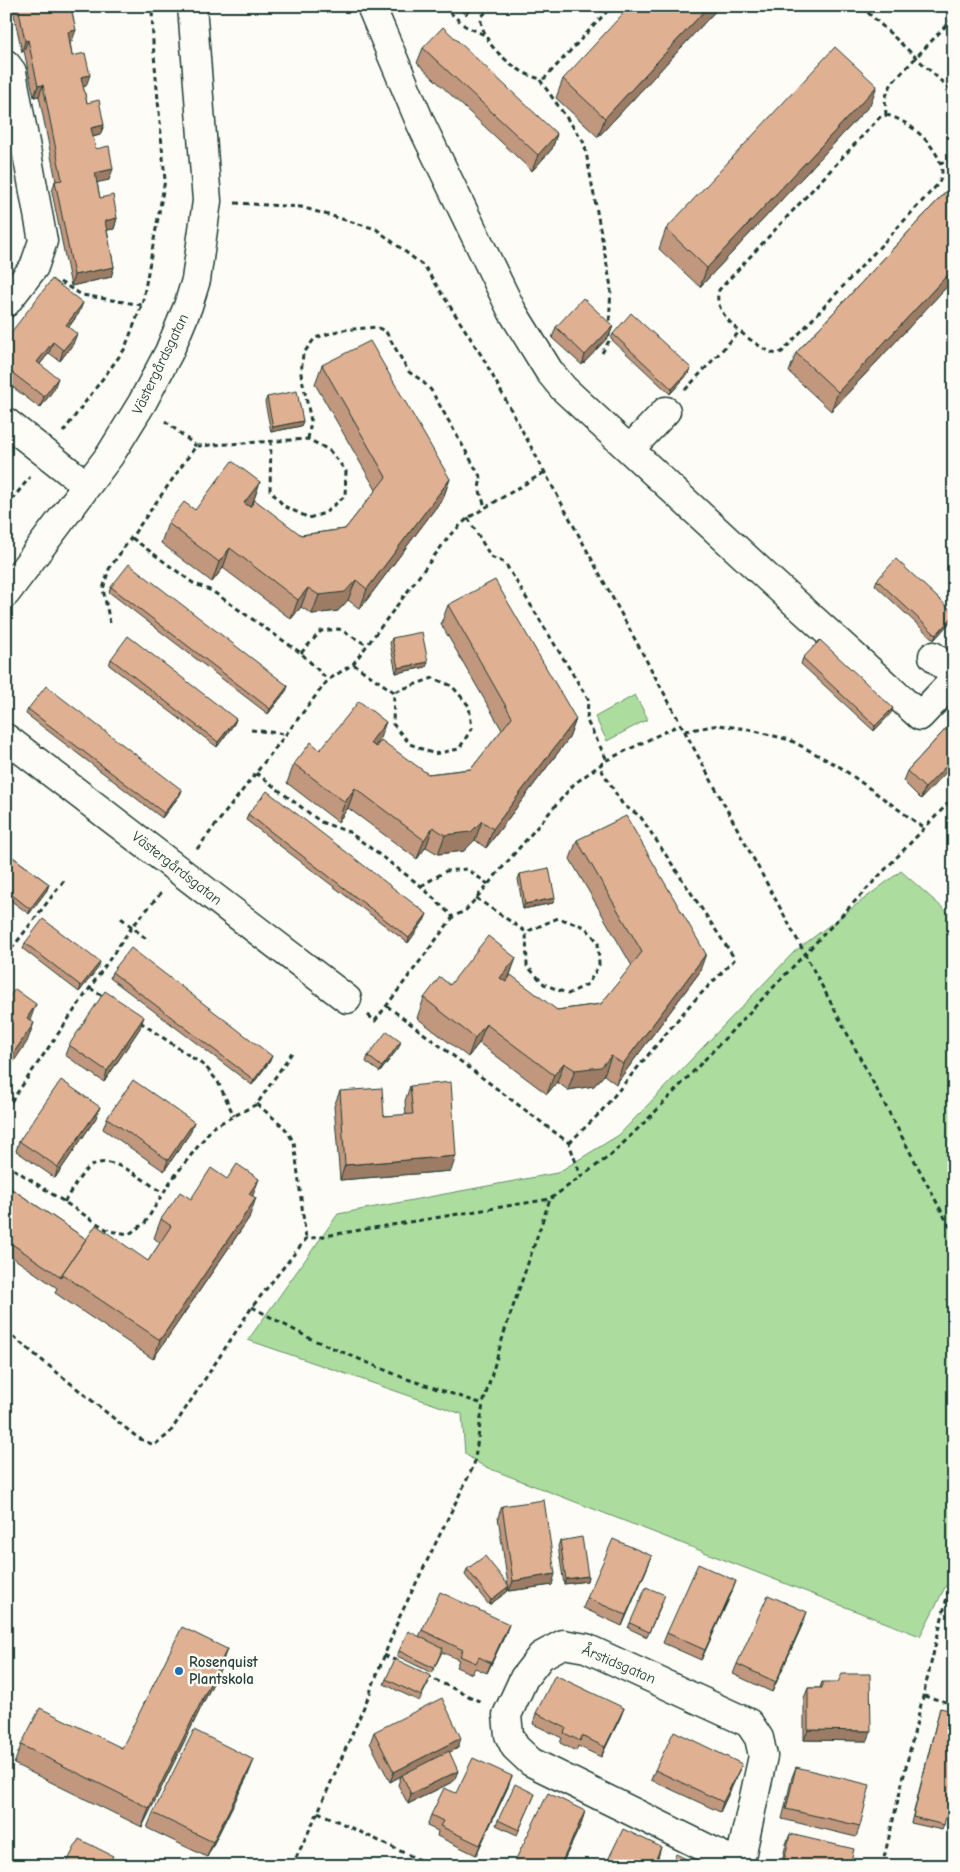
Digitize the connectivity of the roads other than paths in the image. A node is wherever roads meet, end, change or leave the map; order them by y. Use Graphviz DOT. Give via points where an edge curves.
graph roads {
  1 [pos="192,6"];
  2 [pos="371,6"];
  3 [pos="6,64"];
  4 [pos="6,303"];
  5 [pos="666,411"];
  6 [pos="6,422"];
  7 [pos="630,449"];
  8 [pos="86,485"];
  9 [pos="6,593"];
  10 [pos="933,656"];
  11 [pos="954,676"];
  12 [pos="954,680"];
  13 [pos="6,738"];
  14 [pos="347,999"];
  15 [pos="739,1865"];
  1 -- 8 [label="street, Västergårdsgatan" via="207,201 196,280 169,352 142,403 110,455"];
  2 -- 7 [label="street" via="421,124 512,311 554,378"];
  3 -- 4 [label="street" via="12,72 43,241 34,266"];
  5 -- 7 [label="street"];
  6 -- 8 [label="street"];
  7 -- 12 [label="street" via="920,716"];
  8 -- 9 [label="street, Västergårdsgatan"];
  10 -- 11 [label="street"];
  13 -- 14 [label="street, Västergårdsgatan"];
  15 -- 15 [label="street, Årstidsgatan" via="763,1756 759,1738 748,1723 586,1648 564,1644 541,1656 524,1678 507,1714 509,1734 515,1747 531,1762"];
}
